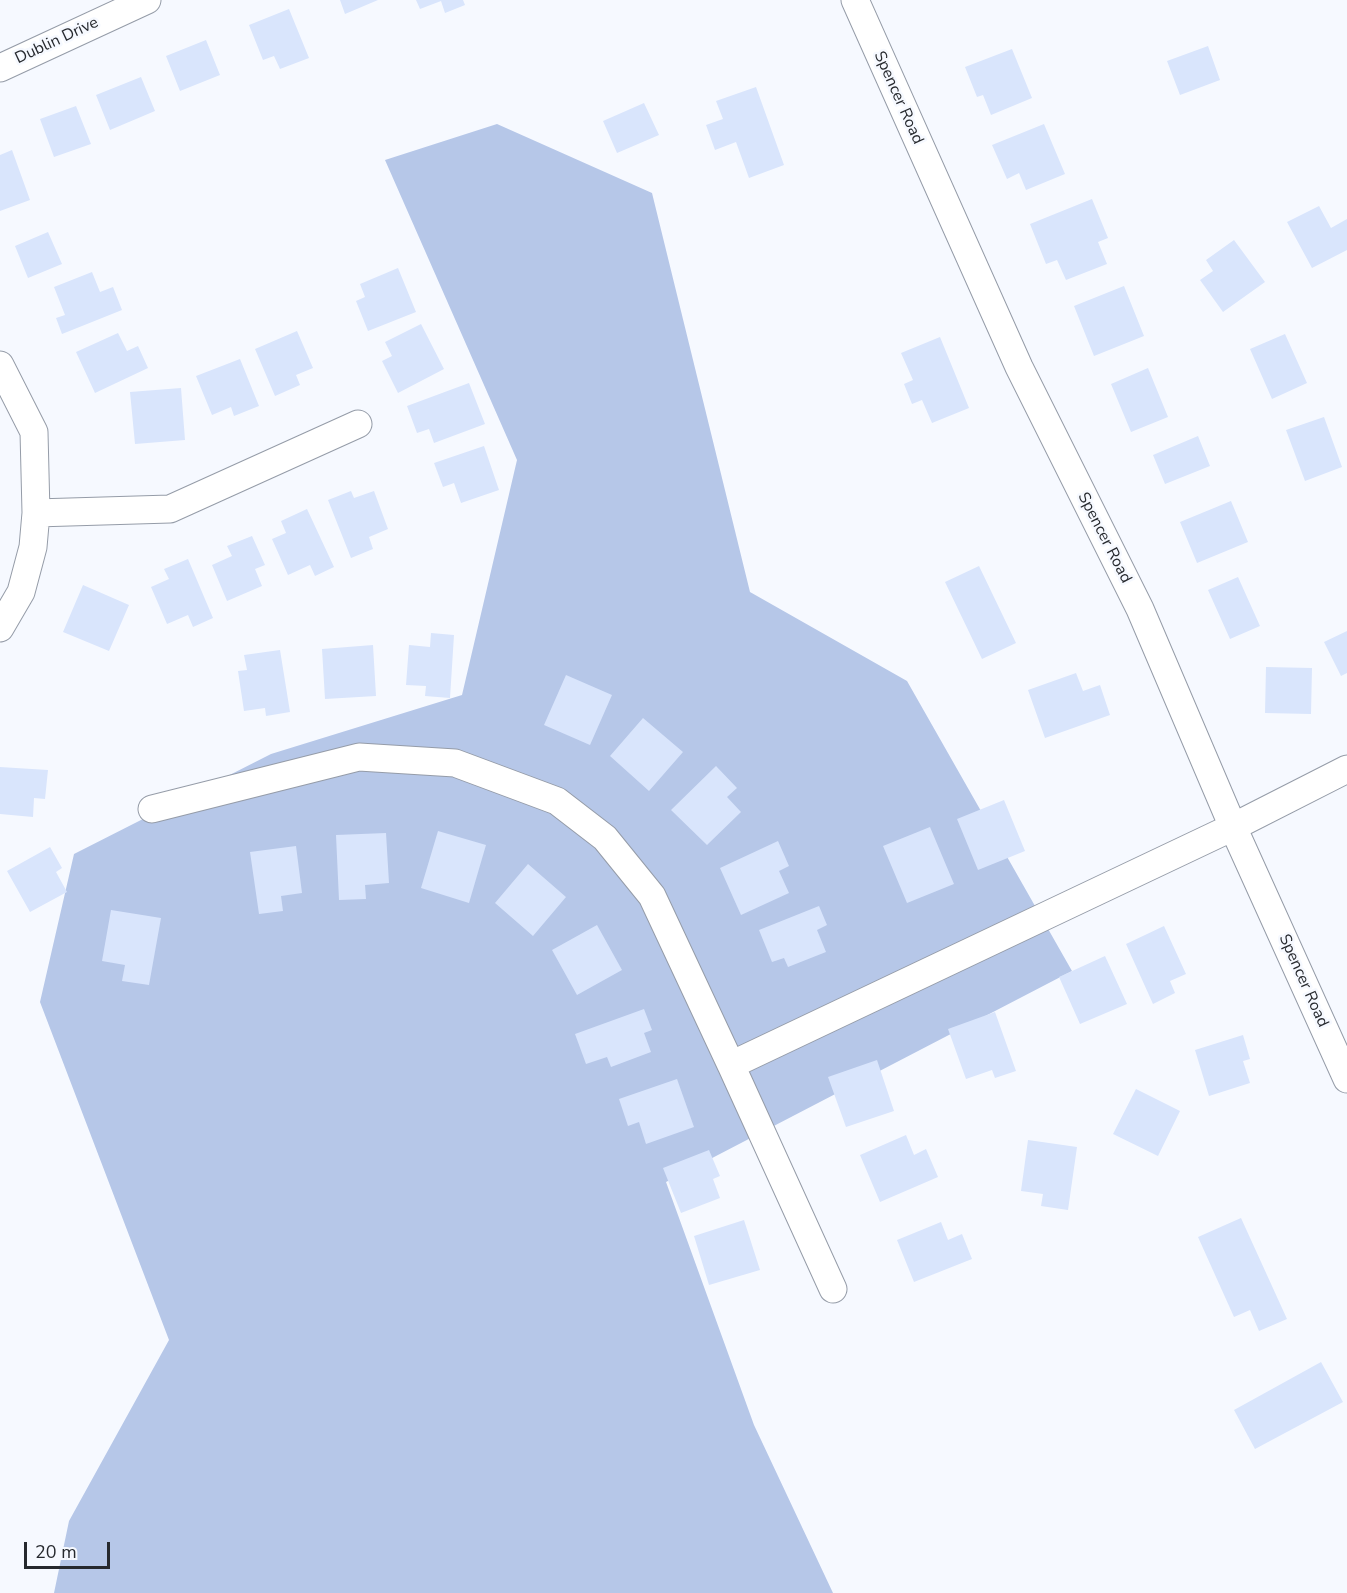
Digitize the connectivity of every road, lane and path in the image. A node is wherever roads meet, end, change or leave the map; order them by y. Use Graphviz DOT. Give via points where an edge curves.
graph roads {
  1 [pos="147,0"];
  2 [pos="855,0"];
  3 [pos="0,68"];
  4 [pos="0,365"];
  5 [pos="358,424"];
  6 [pos="36,513"];
  7 [pos="0,628"];
  8 [pos="1347,769"];
  9 [pos="152,809"];
  10 [pos="1233,827"];
  11 [pos="730,1065"];
  12 [pos="1347,1079"];
  13 [pos="833,1289"];
  1 -- 3 [label="street, Dublin Drive"];
  2 -- 10 [label="street, Spencer Road" via="1019,368 1140,609"];
  4 -- 6 [label="street" via="34,432"];
  5 -- 6 [label="street" via="170,509"];
  6 -- 7 [label="street" via="33,547 21,592"];
  8 -- 10 [label="street"];
  9 -- 11 [label="street" via="358,757 455,763 557,801 605,838 652,896"];
  10 -- 11 [label="street"];
  10 -- 12 [label="street, Spencer Road"];
  11 -- 13 [label="street"];
}
